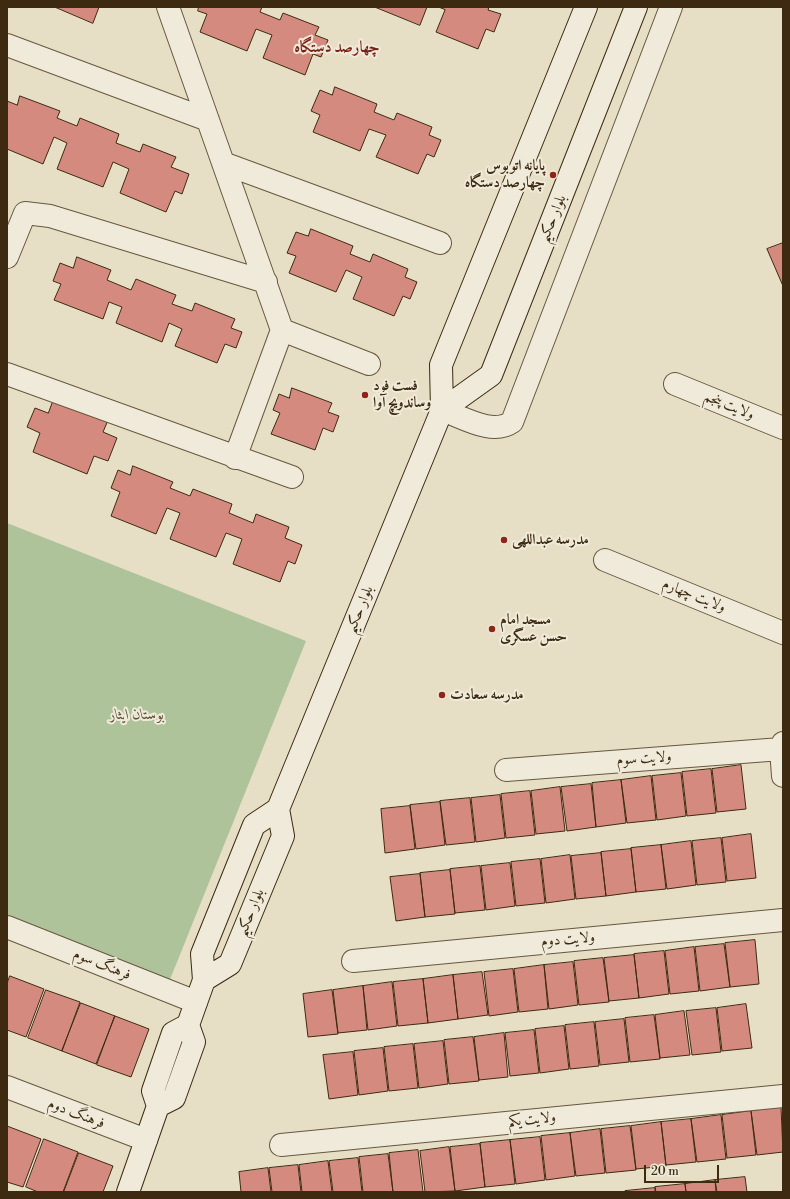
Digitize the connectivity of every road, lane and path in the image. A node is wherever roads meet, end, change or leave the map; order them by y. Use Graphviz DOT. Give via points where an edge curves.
graph roads {
  1 [pos="168,7"];
  2 [pos="586,7"];
  3 [pos="636,7"];
  4 [pos="671,7"];
  5 [pos="7,45"];
  6 [pos="208,120"];
  7 [pos="224,163"];
  8 [pos="14,216"];
  9 [pos="440,243"];
  10 [pos="7,257"];
  11 [pos="266,282"];
  12 [pos="282,330"];
  13 [pos="369,364"];
  14 [pos="7,374"];
  15 [pos="675,384"];
  16 [pos="442,410"];
  17 [pos="783,428"];
  18 [pos="235,458"];
  19 [pos="292,477"];
  20 [pos="605,560"];
  21 [pos="783,633"];
  22 [pos="782,746"];
  23 [pos="506,770"];
  24 [pos="783,776"];
  25 [pos="278,809"];
  26 [pos="783,920"];
  27 [pos="7,927"];
  28 [pos="353,961"];
  29 [pos="204,980"];
  30 [pos="196,1002"];
  31 [pos="7,1087"];
  32 [pos="783,1096"];
  33 [pos="146,1140"];
  34 [pos="281,1145"];
  35 [pos="128,1192"];
  1 -- 6 [label="street"];
  2 -- 16 [label="street, بلوار حکیم" via="441,365"];
  3 -- 16 [label="street, بلوار حکیم" via="491,375"];
  4 -- 16 [label="street" via="512,422 498,428 486,426"];
  5 -- 6 [label="street"];
  6 -- 7 [label="street"];
  7 -- 9 [label="street"];
  7 -- 11 [label="street"];
  8 -- 10 [label="street"];
  8 -- 11 [label="street" via="25,213 50,216"];
  11 -- 12 [label="street"];
  12 -- 13 [label="street"];
  12 -- 18 [label="street"];
  14 -- 18 [label="street"];
  15 -- 17 [label="street, ولایت پنجم"];
  16 -- 25 [label="street, بلوار حکیم"];
  18 -- 19 [label="street"];
  20 -- 21 [label="street, ولایت چهارم"];
  22 -- 23 [label="street, ولایت سوم"];
  22 -- 24 [label="street"];
  25 -- 29 [label="street, بلوار حکیم" via="254,825 202,954"];
  25 -- 29 [label="street, بلوار حکیم" via="283,836 230,964"];
  26 -- 28 [label="street, ولایت دوم"];
  27 -- 30 [label="street, فرهنگ سوم"];
  29 -- 30 [label="street, بلوار حکیم"];
  30 -- 33 [label="street, بلوار حکیم" via="188,1025 194,1042 174,1098 158,1106"];
  31 -- 33 [label="street, فرهنگ دوم"];
  32 -- 34 [label="street, ولایت یکم"];
  33 -- 35 [label="street, بلوار حکیم"];
}
